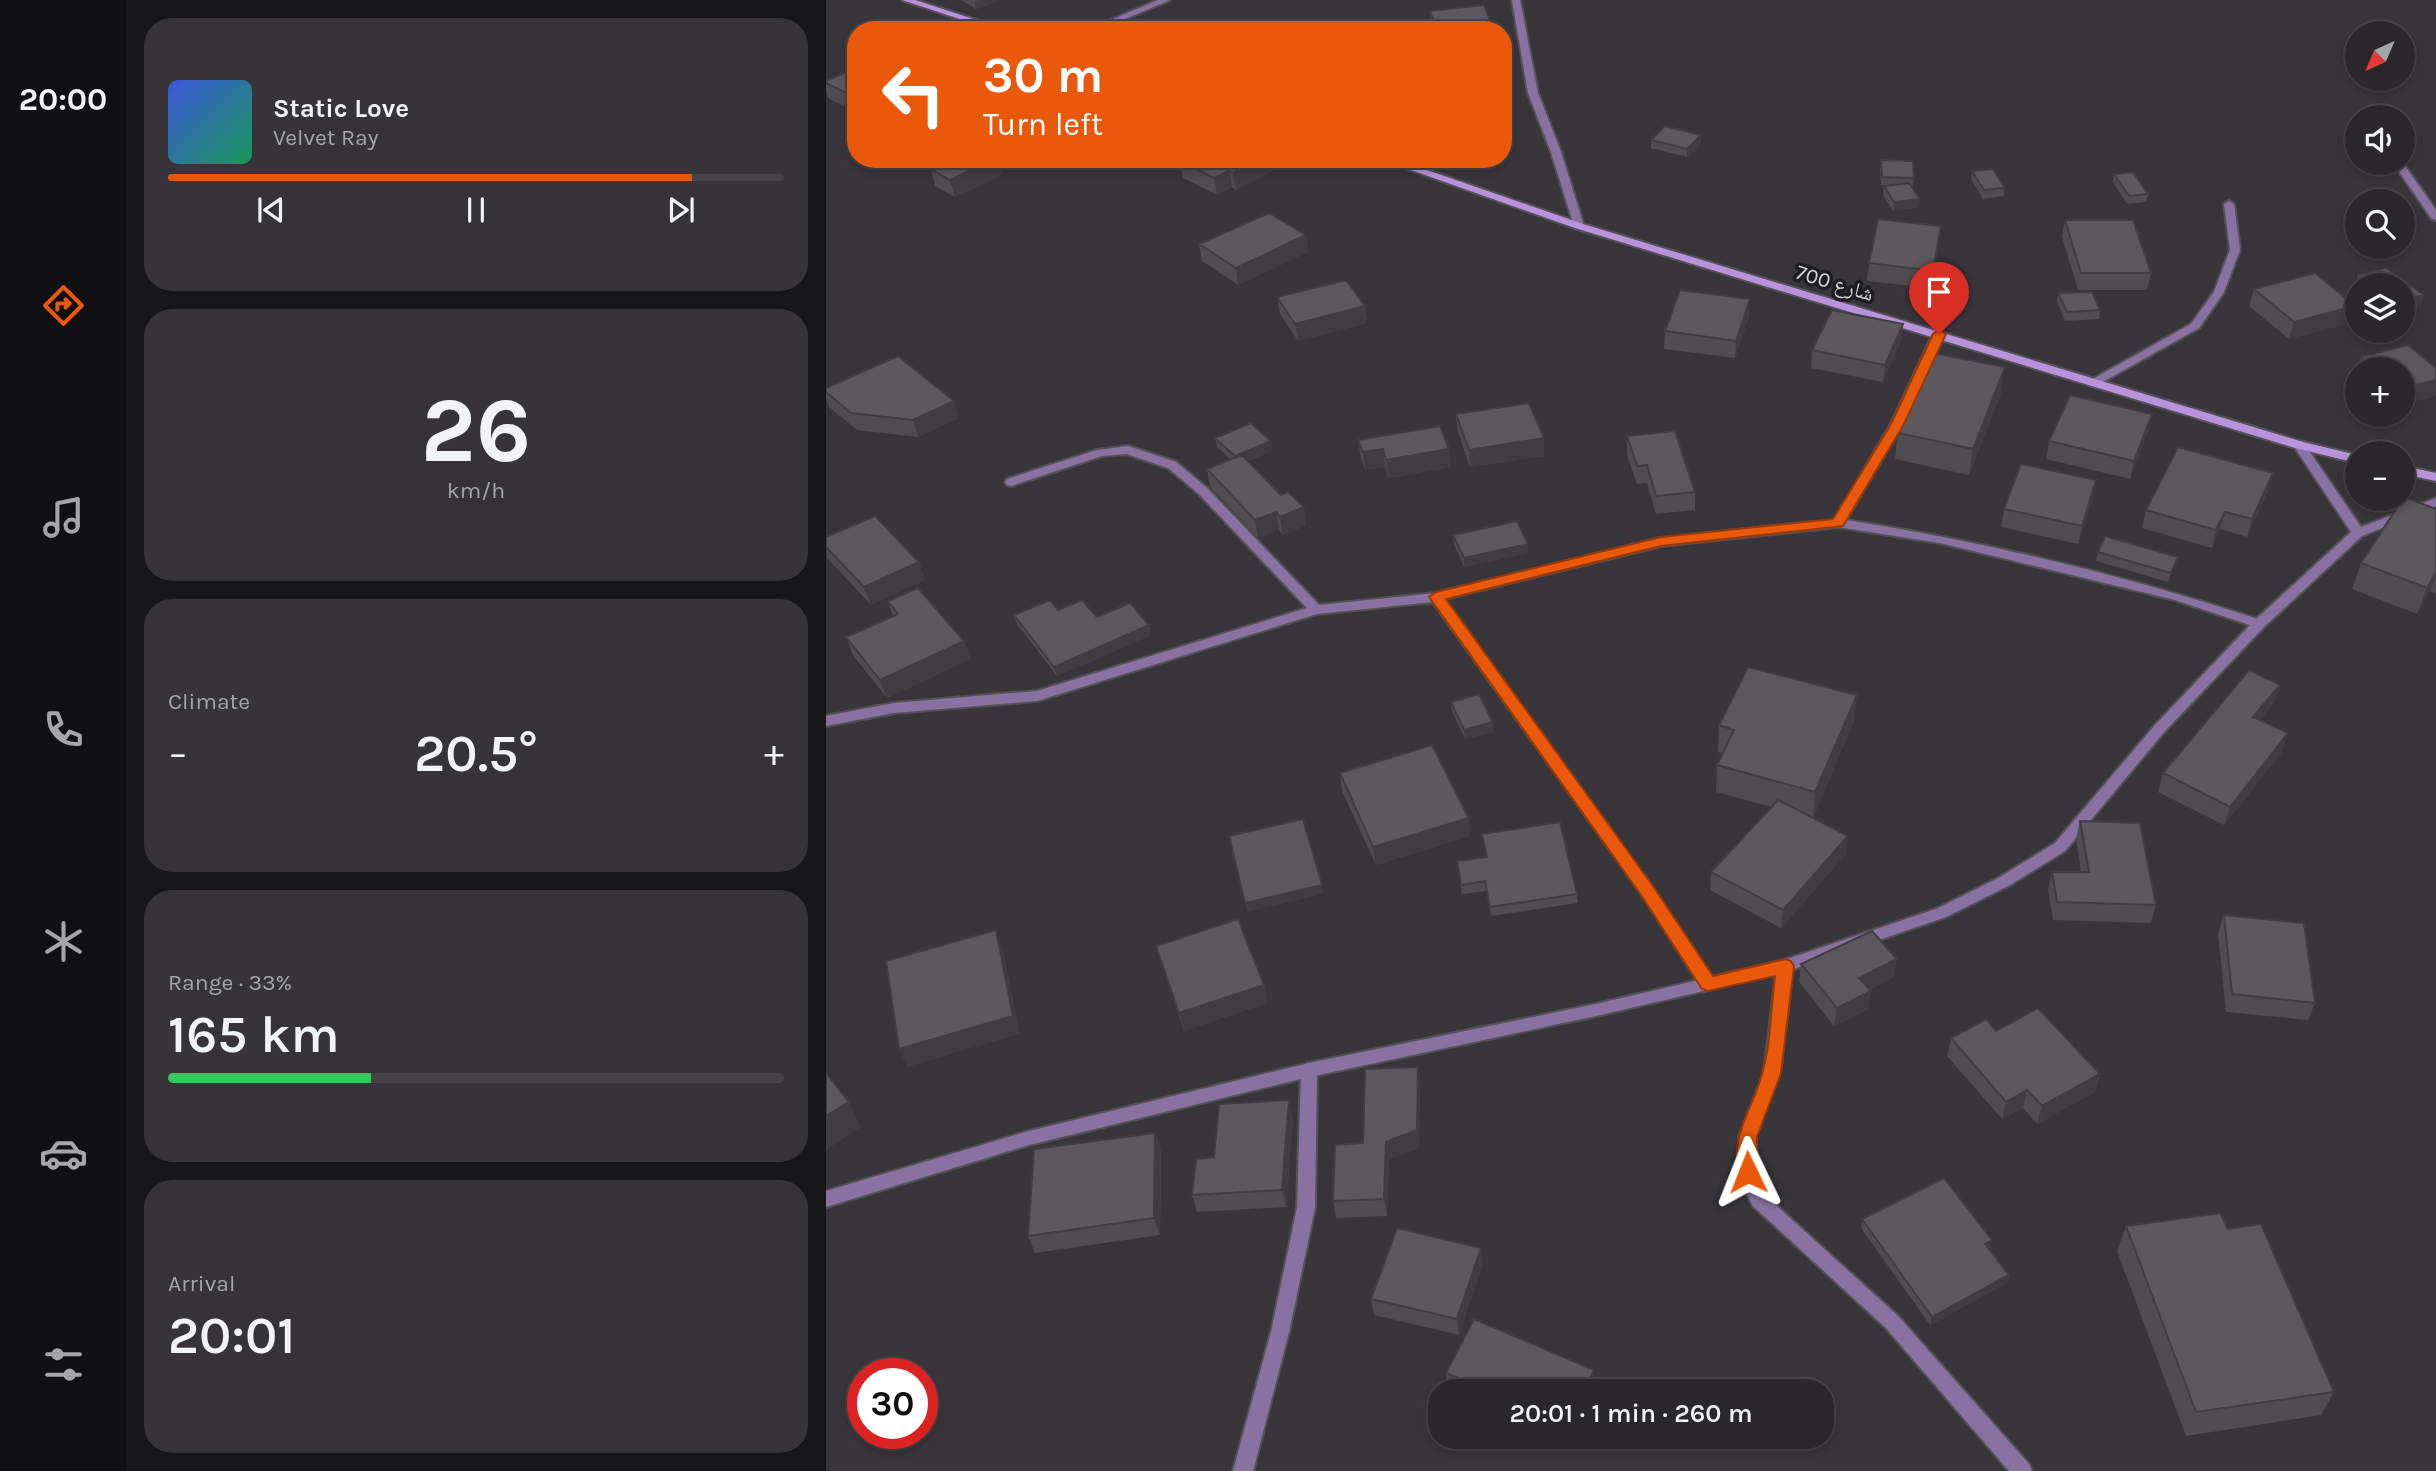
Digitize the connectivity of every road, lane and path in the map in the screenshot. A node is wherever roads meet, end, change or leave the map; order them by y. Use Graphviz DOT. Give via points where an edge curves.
graph roads {
  1 [pos="906,0"];
  2 [pos="1166,0"];
  3 [pos="1516,0"];
  4 [pos="974,21"];
  5 [pos="1114,21"];
  6 [pos="1411,168"];
  7 [pos="2406,175"];
  8 [pos="2229,204"];
  9 [pos="2436,217"];
  10 [pos="1579,226"];
  11 [pos="1939,334"];
  12 [pos="2095,382"];
  13 [pos="2299,445"];
  14 [pos="2345,456"];
  15 [pos="2415,473"];
  16 [pos="2436,477"];
  17 [pos="1011,482"];
  18 [pos="2436,502"];
  19 [pos="1838,523"];
  20 [pos="2358,533"];
  21 [pos="1436,597"];
  22 [pos="1316,610"];
  23 [pos="2259,624"];
  24 [pos="826,721"];
  25 [pos="1785,966"];
  26 [pos="1708,984"];
  27 [pos="1309,1070"];
  28 [pos="826,1199"];
  29 [pos="1242,1471"];
  30 [pos="2022,1471"];
  1 -- 4 [label="main road"];
  2 -- 5 [label="street"];
  3 -- 10 [label="street" via="1533,93"];
  6 -- 10 [label="main road, شارع 700"];
  7 -- 9 [label="street"];
  8 -- 12 [label="street" via="2235,250 2219,292 2195,326"];
  10 -- 11 [label="main road, شارع 700"];
  11 -- 12 [label="main road, شارع 700"];
  11 -- 19 [label="street" via="1897,424"];
  12 -- 13 [label="main road, شارع 700"];
  13 -- 14 [label="main road, شارع 700"];
  13 -- 20 [label="street"];
  15 -- 16 [label="main road"];
  17 -- 22 [label="street" via="1101,453 1128,450 1172,465 1203,491"];
  18 -- 20 [label="street"];
  19 -- 21 [label="street" via="1661,542"];
  19 -- 23 [label="street" via="1940,539 2178,597"];
  20 -- 23 [label="street"];
  21 -- 22 [label="street"];
  21 -- 26 [label="street" via="1647,891"];
  22 -- 24 [label="street" via="1037,696 894,708"];
  23 -- 25 [label="street" via="2160,728 2060,847 1941,914"];
  25 -- 26 [label="street"];
  25 -- 30 [label="street" via="1772,1073 1747,1137 1748,1172 1759,1201 1892,1322"];
  26 -- 27 [label="street"];
  27 -- 28 [label="street" via="1029,1138"];
  27 -- 29 [label="street" via="1306,1208 1280,1332"];
}
